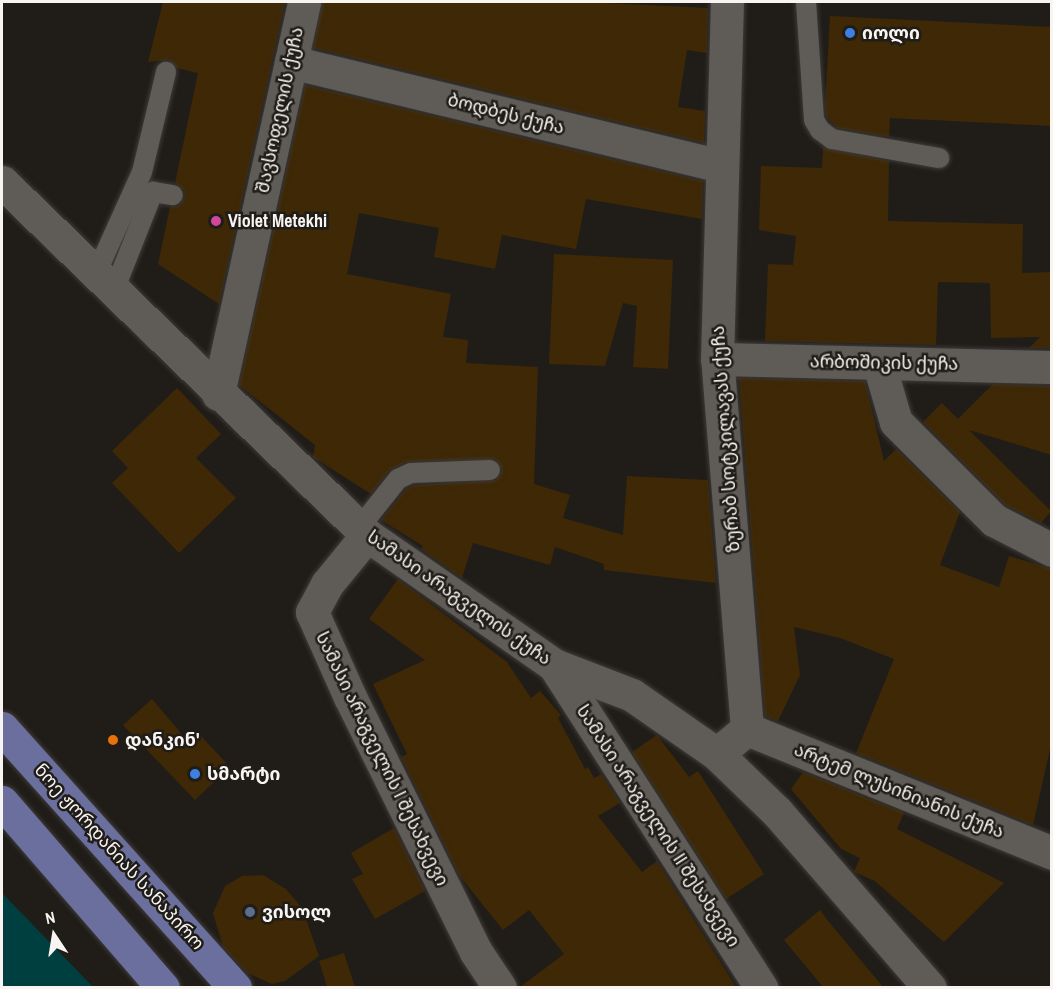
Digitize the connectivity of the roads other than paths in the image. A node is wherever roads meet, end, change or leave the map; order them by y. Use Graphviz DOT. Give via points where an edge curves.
graph roads {
  1 [pos="304,2"];
  2 [pos="727,2"];
  3 [pos="806,2"];
  4 [pos="291,62"];
  5 [pos="166,72"];
  6 [pos="939,158"];
  7 [pos="720,166"];
  8 [pos="2,182"];
  9 [pos="173,195"];
  10 [pos="104,285"];
  11 [pos="717,359"];
  12 [pos="879,364"];
  13 [pos="1052,367"];
  14 [pos="218,394"];
  15 [pos="490,470"];
  16 [pos="363,531"];
  17 [pos="1052,550"];
  18 [pos="554,665"];
  19 [pos="2,728"];
  20 [pos="747,729"];
  21 [pos="717,754"];
  22 [pos="2,802"];
  23 [pos="1052,853"];
  24 [pos="163,987"];
  25 [pos="235,987"];
  26 [pos="500,987"];
  27 [pos="761,987"];
  28 [pos="930,987"];
  1 -- 4 [label="street, შავსოფელის ქუჩა"];
  2 -- 7 [label="street, ზურაბ სოტკილავას ქუჩა"];
  3 -- 6 [label="lane" via="814,120 820,130 832,139"];
  4 -- 7 [label="street, ბოდბეს ქუჩა"];
  4 -- 14 [label="street, შავსოფელის ქუჩა"];
  5 -- 10 [label="lane" via="142,172"];
  7 -- 11 [label="street, ზურაბ სოტკილავას ქუჩა"];
  8 -- 10 [label="street, სამასი არაგველის ქუჩა"];
  9 -- 10 [label="lane" via="153,192"];
  10 -- 14 [label="street, სამასი არაგველის ქუჩა"];
  11 -- 12 [label="street, არბოშიკის ქუჩა"];
  11 -- 20 [label="street, ზურაბ სოტკილავას ქუჩა"];
  12 -- 13 [label="street, არბოშიკის ქუჩა"];
  12 -- 17 [label="street" via="896,422 994,520"];
  14 -- 16 [label="street, სამასი არაგველის ქუჩა"];
  15 -- 16 [label="lane" via="411,473 398,479"];
  16 -- 18 [label="street, სამასი არაგველის ქუჩა"];
  16 -- 26 [label="street, სამასი არაგველის I შესახვევი" via="312,612 350,698 471,941"];
  18 -- 21 [label="street, სამასი არაგველის ქუჩა" via="632,695"];
  18 -- 27 [label="street, სამასი არაგველის II შესახვევი"];
  19 -- 25 [label="main road, ნოე ჟორდანიას სანაპირო"];
  20 -- 21 [label="street"];
  20 -- 23 [label="street, არტემ ლუსინიანის ქუჩა"];
  21 -- 28 [label="street, სამასი არაგველის ქუჩა" via="777,812"];
  22 -- 24 [label="main road"];
}
